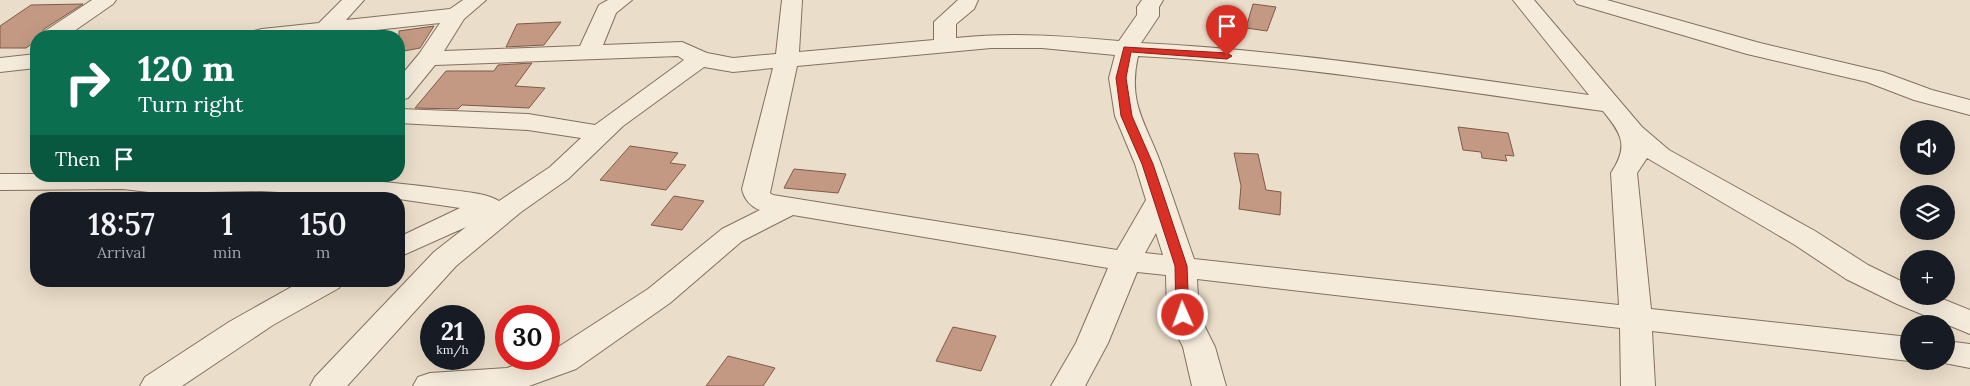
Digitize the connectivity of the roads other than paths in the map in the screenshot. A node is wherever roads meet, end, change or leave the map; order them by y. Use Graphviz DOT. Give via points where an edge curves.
graph roads {
  1 [pos="106,0"];
  2 [pos="354,0"];
  3 [pos="476,0"];
  4 [pos="622,0"];
  5 [pos="792,0"];
  6 [pos="968,0"];
  7 [pos="1153,0"];
  8 [pos="1523,0"];
  9 [pos="1584,0"];
  10 [pos="456,15"];
  11 [pos="326,29"];
  12 [pos="62,30"];
  13 [pos="317,30"];
  14 [pos="945,45"];
  15 [pos="1127,49"];
  16 [pos="590,51"];
  17 [pos="30,53"];
  18 [pos="428,58"];
  19 [pos="700,59"];
  20 [pos="787,60"];
  21 [pos="17,63"];
  22 [pos="405,86"];
  23 [pos="1610,105"];
  24 [pos="1970,108"];
  25 [pos="405,116"];
  26 [pos="1633,132"];
  27 [pos="600,133"];
  28 [pos="0,182"];
  29 [pos="1160,200"];
  30 [pos="792,205"];
  31 [pos="495,209"];
  32 [pos="405,246"];
  33 [pos="1126,261"];
  34 [pos="1181,266"];
  35 [pos="316,287"];
  36 [pos="1636,318"];
  37 [pos="1970,323"];
  38 [pos="1900,348"];
  39 [pos="1955,354"];
  40 [pos="1970,356"];
  41 [pos="157,386"];
  42 [pos="327,386"];
  43 [pos="430,386"];
  44 [pos="1068,386"];
  45 [pos="1209,386"];
  46 [pos="1638,386"];
  1 -- 12 [label="street"];
  2 -- 11 [label="street"];
  3 -- 10 [label="street"];
  4 -- 16 [label="street" via="607,10"];
  5 -- 20 [label="street"];
  6 -- 14 [label="street" via="967,5 945,22"];
  7 -- 15 [label="street" via="1148,7 1148,16 1131,38"];
  8 -- 23 [label="street"];
  9 -- 24 [label="street" via="1755,48 1875,77"];
  10 -- 11 [label="street"];
  10 -- 18 [label="street"];
  11 -- 13 [label="street"];
  14 -- 15 [label="street" via="1042,40"];
  14 -- 20 [label="street"];
  15 -- 23 [label="street" via="1191,52 1327,67"];
  15 -- 29 [label="street" via="1121,78 1126,116"];
  16 -- 18 [label="street"];
  16 -- 19 [label="street" via="682,49"];
  17 -- 21 [label="street"];
  18 -- 22 [label="street"];
  19 -- 20 [label="street" via="733,65"];
  19 -- 27 [label="street"];
  20 -- 30 [label="street" via="756,189 764,202"];
  23 -- 26 [label="street"];
  25 -- 27 [label="street" via="528,122"];
  26 -- 36 [label="street" via="1634,158 1624,173"];
  26 -- 37 [label="street" via="1660,156 1805,238 1856,272"];
  27 -- 31 [label="street" via="559,174"];
  28 -- 31 [label="street" via="262,183 405,192 468,201"];
  29 -- 33 [label="street"];
  29 -- 34 [label="street"];
  30 -- 33 [label="street"];
  30 -- 43 [label="street" via="732,235 659,296 564,360 509,380"];
  31 -- 32 [label="street"];
  31 -- 42 [label="street"];
  33 -- 34 [label="street"];
  33 -- 44 [label="street" via="1092,344"];
  34 -- 36 [label="street"];
  34 -- 45 [label="street" via="1183,315 1199,347"];
  35 -- 41 [label="street" via="221,342"];
  36 -- 38 [label="street"];
  36 -- 46 [label="street"];
  39 -- 40 [label="street"];
}
